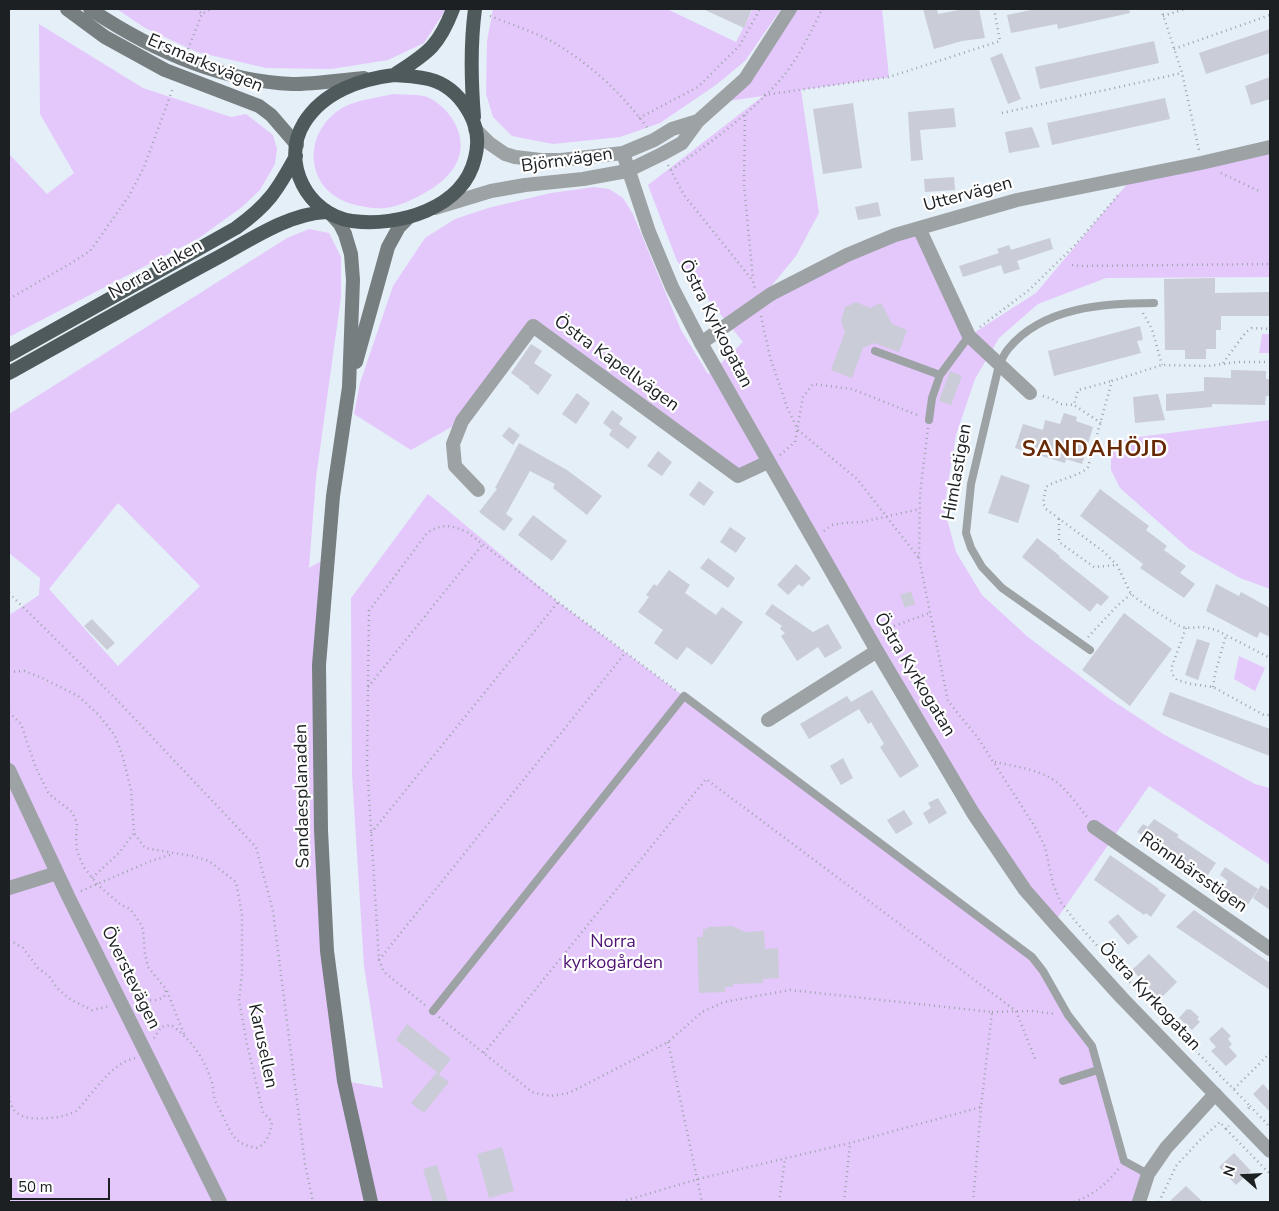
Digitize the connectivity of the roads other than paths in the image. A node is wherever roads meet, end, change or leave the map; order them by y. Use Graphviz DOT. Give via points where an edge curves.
graph roads {
  1 [pos="67,9"];
  2 [pos="90,9"];
  3 [pos="453,9"];
  4 [pos="475,9"];
  5 [pos="790,9"];
  6 [pos="394,76"];
  7 [pos="373,78"];
  8 [pos="698,121"];
  9 [pos="475,126"];
  10 [pos="1270,147"];
  11 [pos="296,150"];
  12 [pos="623,153"];
  13 [pos="628,171"];
  14 [pos="425,212"];
  15 [pos="328,213"];
  16 [pos="408,218"];
  17 [pos="919,228"];
  18 [pos="1154,302"];
  19 [pos="969,336"];
  20 [pos="701,343"];
  21 [pos="875,351"];
  22 [pos="9,355"];
  23 [pos="999,364"];
  24 [pos="9,373"];
  25 [pos="940,375"];
  26 [pos="349,387"];
  27 [pos="1030,393"];
  28 [pos="929,420"];
  29 [pos="768,462"];
  30 [pos="478,490"];
  31 [pos="1090,650"];
  32 [pos="877,651"];
  33 [pos="768,720"];
  34 [pos="9,770"];
  35 [pos="1094,827"];
  36 [pos="57,873"];
  37 [pos="9,888"];
  38 [pos="1270,949"];
  39 [pos="433,1011"];
  40 [pos="1098,1070"];
  41 [pos="1063,1081"];
  42 [pos="1215,1094"];
  43 [pos="1270,1151"];
  44 [pos="1148,1174"];
  45 [pos="220,1202"];
  46 [pos="371,1202"];
  47 [pos="1139,1202"];
  1 -- 11 [label="main road, Ersmarksvägen" via="105,37 157,66 259,106 271,115"];
  2 -- 7 [label="main road, Ersmarksvägen" via="144,42 203,67 229,74 291,84"];
  3 -- 6 [label="highway" via="437,42"];
  4 -- 9 [label="highway" via="470,73"];
  5 -- 8 [label="street, Björnvägen" via="745,79"];
  6 -- 7 [label="highway"];
  6 -- 9 [label="highway" via="416,76 446,86 466,106"];
  7 -- 11 [label="highway" via="348,86 324,100 303,123"];
  8 -- 12 [label="street, Björnvägen" via="672,129"];
  8 -- 13 [label="street, Björnvägen" via="682,143"];
  9 -- 12 [label="street, Björnvägen" via="496,149 515,157 561,160"];
  9 -- 14 [label="highway" via="477,152 466,181"];
  10 -- 17 [label="street, Uttervägen" via="1018,200"];
  11 -- 15 [label="highway" via="296,166 302,185"];
  11 -- 22 [label="highway, Norra länken" via="274,195 256,214"];
  12 -- 13 [label="street, Östra Kyrkogatan"];
  13 -- 14 [label="street, Björnvägen" via="491,191"];
  13 -- 20 [label="street, Östra Kyrkogatan" via="649,232"];
  14 -- 16 [label="highway"];
  15 -- 16 [label="highway" via="349,221 372,223"];
  15 -- 24 [label="highway, Norra länken" via="300,215 280,225"];
  15 -- 26 [label="main road, Sandaesplanaden" via="340,224 352,254"];
  16 -- 26 [label="main road, Sandaesplanaden" via="392,238 383,260"];
  17 -- 19 [label="street"];
  17 -- 20 [label="street, Uttervägen" via="895,235 799,278"];
  18 -- 23 [label="lane, Himlastigen" via="1092,306 1063,313 1039,324 1020,338 1008,348"];
  19 -- 23 [label="street"];
  19 -- 25 [label="lane"];
  20 -- 29 [label="street, Östra Kyrkogatan"];
  21 -- 25 [label="lane"];
  23 -- 27 [label="street"];
  23 -- 31 [label="lane, Himlastigen" via="971,484 966,533 982,567 1002,588"];
  25 -- 28 [label="lane"];
  26 -- 46 [label="main road, Sandaesplanaden" via="333,496 319,665 321,830 327,951 344,1081"];
  29 -- 30 [label="street, Östra Kapellvägen" via="738,476 533,326 462,421 453,444 455,466"];
  29 -- 32 [label="street, Östra Kyrkogatan"];
  32 -- 33 [label="street"];
  32 -- 42 [label="street, Östra Kyrkogatan" via="973,813 1025,890 1122,998"];
  34 -- 36 [label="street, Överstevägen"];
  35 -- 38 [label="street, Rönnbärsstigen"];
  36 -- 37 [label="street"];
  36 -- 45 [label="street, Överstevägen"];
  39 -- 40 [label="lane" via="684,696 1032,957 1068,1015 1092,1046"];
  40 -- 41 [label="lane"];
  40 -- 44 [label="lane" via="1124,1161"];
  42 -- 43 [label="street, Östra Kyrkogatan"];
  42 -- 44 [label="street" via="1166,1148"];
  44 -- 47 [label="street"];
}
